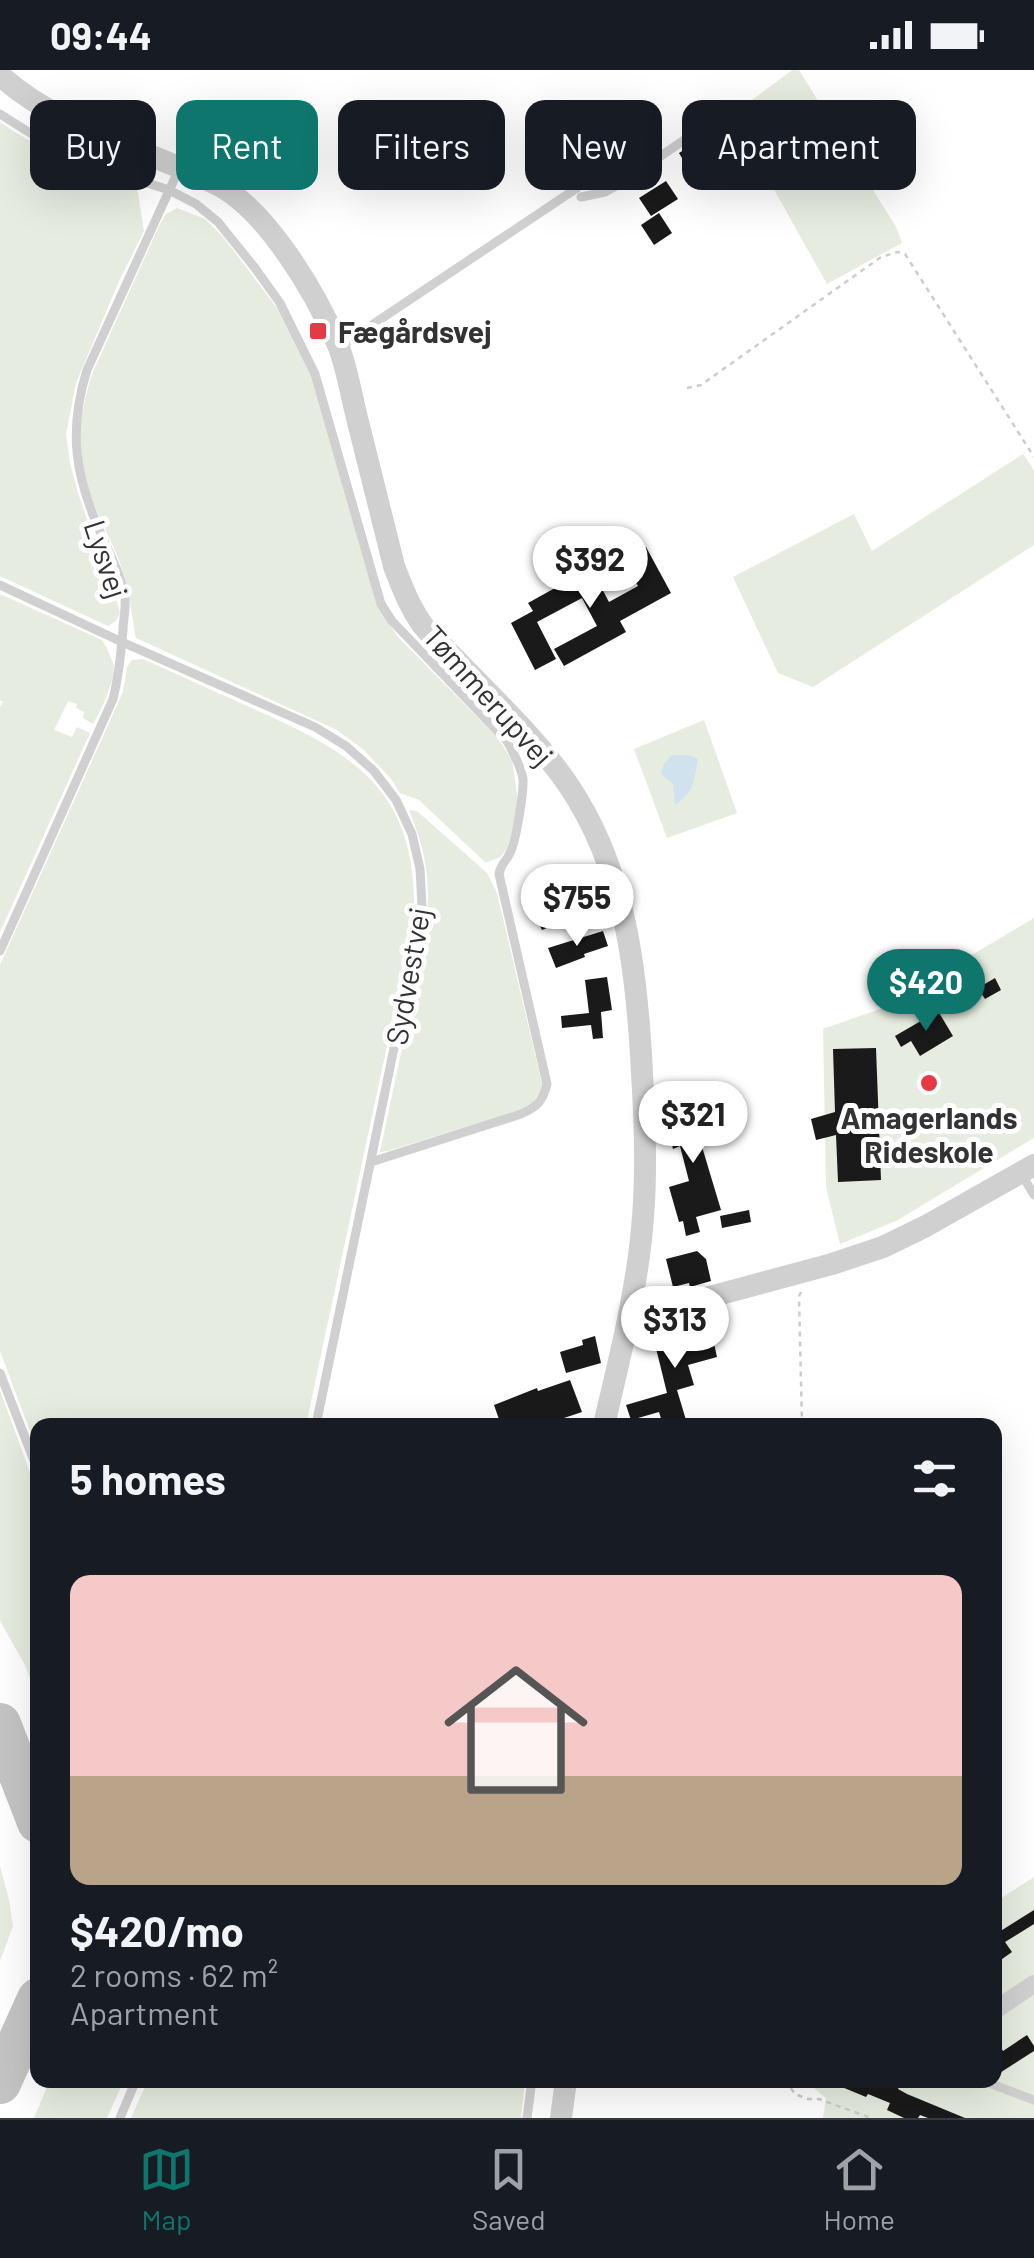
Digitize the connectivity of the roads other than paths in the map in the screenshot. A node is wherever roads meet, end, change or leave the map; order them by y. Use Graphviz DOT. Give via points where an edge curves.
graph roads {
  1 [pos="0,75"];
  2 [pos="0,114"];
  3 [pos="682,142"];
  4 [pos="176,164"];
  5 [pos="176,175"];
  6 [pos="169,190"];
  7 [pos="227,190"];
  8 [pos="339,347"];
  9 [pos="0,585"];
  10 [pos="122,642"];
  11 [pos="0,951"];
  12 [pos="371,1162"];
  13 [pos="1027,1168"];
  14 [pos="1034,1195"];
  15 [pos="630,1315"];
  16 [pos="0,1372"];
  17 [pos="317,1418"];
  18 [pos="606,1418"];
  19 [pos="30,1451"];
  20 [pos="1034,1984"];
  21 [pos="1002,2005"];
  22 [pos="133,2088"];
  23 [pos="531,2088"];
  24 [pos="565,2088"];
  25 [pos="1002,2088"];
  26 [pos="1034,2100"];
  27 [pos="120,2118"];
  28 [pos="527,2118"];
  29 [pos="561,2118"];
  1 -- 4 [label="street, Tømmerupvej" via="53,114"];
  2 -- 6 [label="lane" via="95,166"];
  3 -- 8 [label="lane" via="605,192 579,192"];
  5 -- 6 [label="lane, Lysvej"];
  6 -- 10 [label="lane, Lysvej" via="78,398 78,471 125,600"];
  6 -- 12 [label="lane" via="218,222 280,304 315,374 381,604 507,741 523,781 511,852 499,874 548,1084 544,1098 521,1114"];
  7 -- 8 [label="street, Tømmerupvej" via="257,216 302,276"];
  8 -- 15 [label="street, Tømmerupvej" via="405,595 424,626 542,749 595,830 616,884 639,1016 646,1144"];
  9 -- 10 [label="lane, Sydvestvej"];
  10 -- 11 [label="lane, Lysvej" via="114,699"];
  10 -- 12 [label="lane, Sydvestvej" via="346,746 396,800 412,834 422,906"];
  12 -- 17 [label="lane, Sydvestvej"];
  13 -- 14 [label="lane"];
  13 -- 15 [label="street" via="883,1247"];
  15 -- 18 [label="street, Tømmerupvej"];
  16 -- 19 [label="lane"];
  20 -- 21 [label="street"];
  22 -- 27 [label="lane"];
  23 -- 28 [label="lane"];
  24 -- 29 [label="street"];
  25 -- 26 [label="lane"];
}
